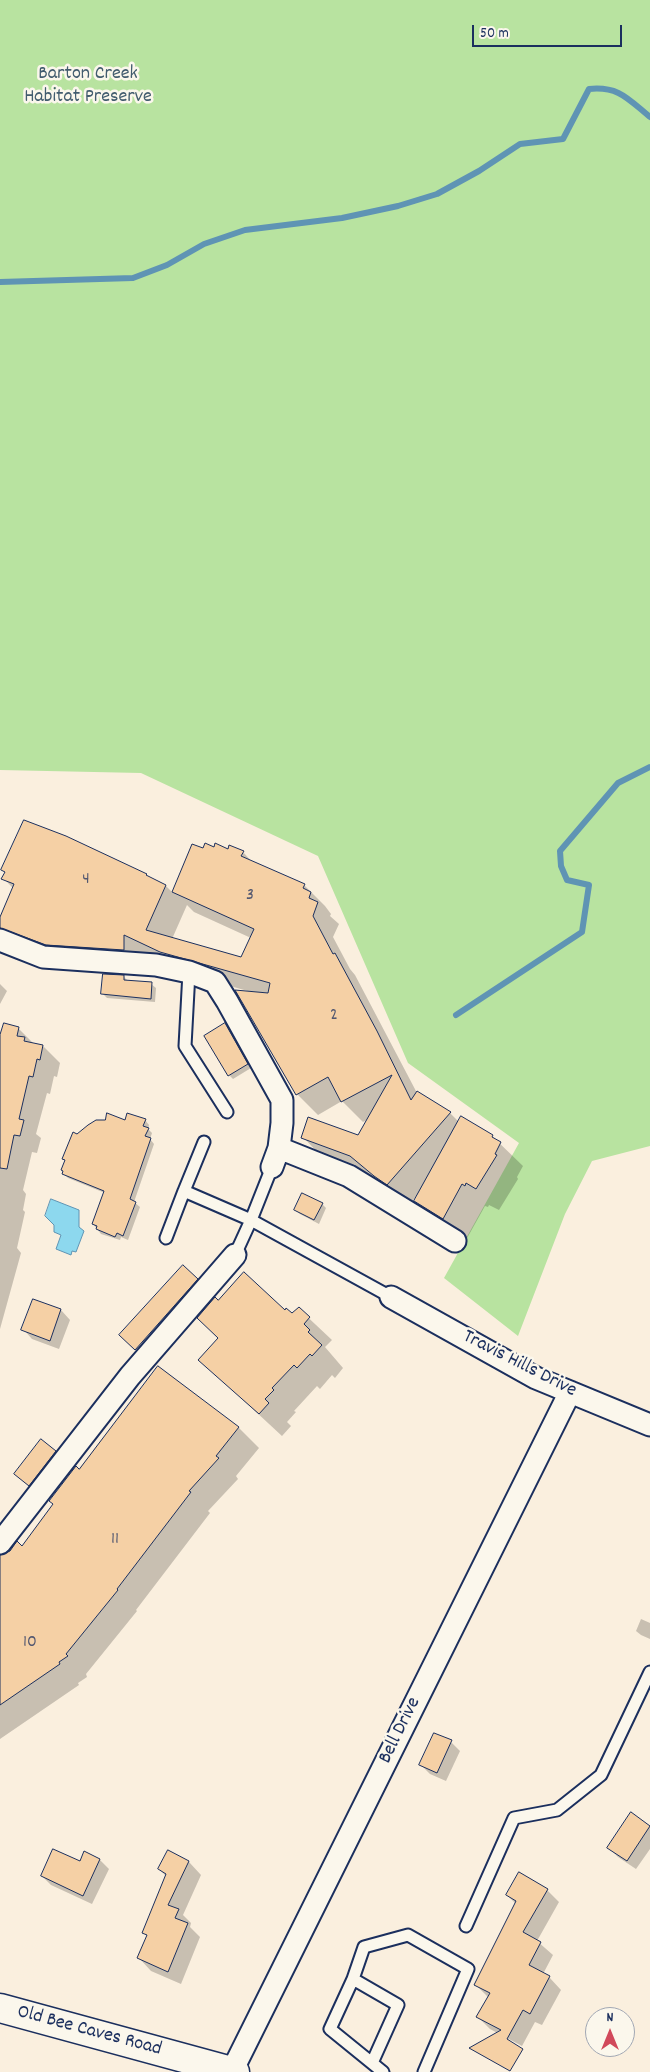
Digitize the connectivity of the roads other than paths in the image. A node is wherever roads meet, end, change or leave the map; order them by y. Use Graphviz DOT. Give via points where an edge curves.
graph roads {
  1 [pos="0,940"];
  2 [pos="189,972"];
  3 [pos="227,1112"];
  4 [pos="204,1142"];
  5 [pos="276,1157"];
  6 [pos="184,1191"];
  7 [pos="251,1220"];
  8 [pos="166,1238"];
  9 [pos="455,1241"];
  10 [pos="235,1255"];
  11 [pos="391,1297"];
  12 [pos="570,1392"];
  13 [pos="650,1425"];
  14 [pos="0,1543"];
  15 [pos="650,1672"];
  16 [pos="466,1926"];
  17 [pos="353,1979"];
  18 [pos="0,2008"];
  19 [pos="372,2063"];
  20 [pos="234,2071"];
  21 [pos="383,2072"];
  22 [pos="424,2072"];
  1 -- 2 [label="street" via="43,957 156,965"];
  2 -- 3 [label="lane" via="185,1046"];
  2 -- 5 [label="street" via="215,982 282,1100"];
  4 -- 6 [label="lane"];
  5 -- 7 [label="lane"];
  5 -- 9 [label="street" via="349,1176"];
  6 -- 7 [label="lane"];
  6 -- 8 [label="lane"];
  7 -- 10 [label="lane"];
  7 -- 11 [label="lane"];
  10 -- 14 [label="street" via="130,1376"];
  11 -- 12 [label="street, Travis Hills Drive" via="536,1378"];
  12 -- 13 [label="street, Travis Hills Drive"];
  12 -- 20 [label="street, Bell Drive"];
  15 -- 16 [label="lane" via="601,1775 556,1810 514,1818"];
  17 -- 19 [label="lane" via="330,2029"];
  17 -- 19 [label="lane" via="398,2005"];
  17 -- 22 [label="lane" via="364,1947 408,1935 468,1969"];
  18 -- 20 [label="street, Old Bee Caves Road"];
  19 -- 21 [label="lane"];
}
